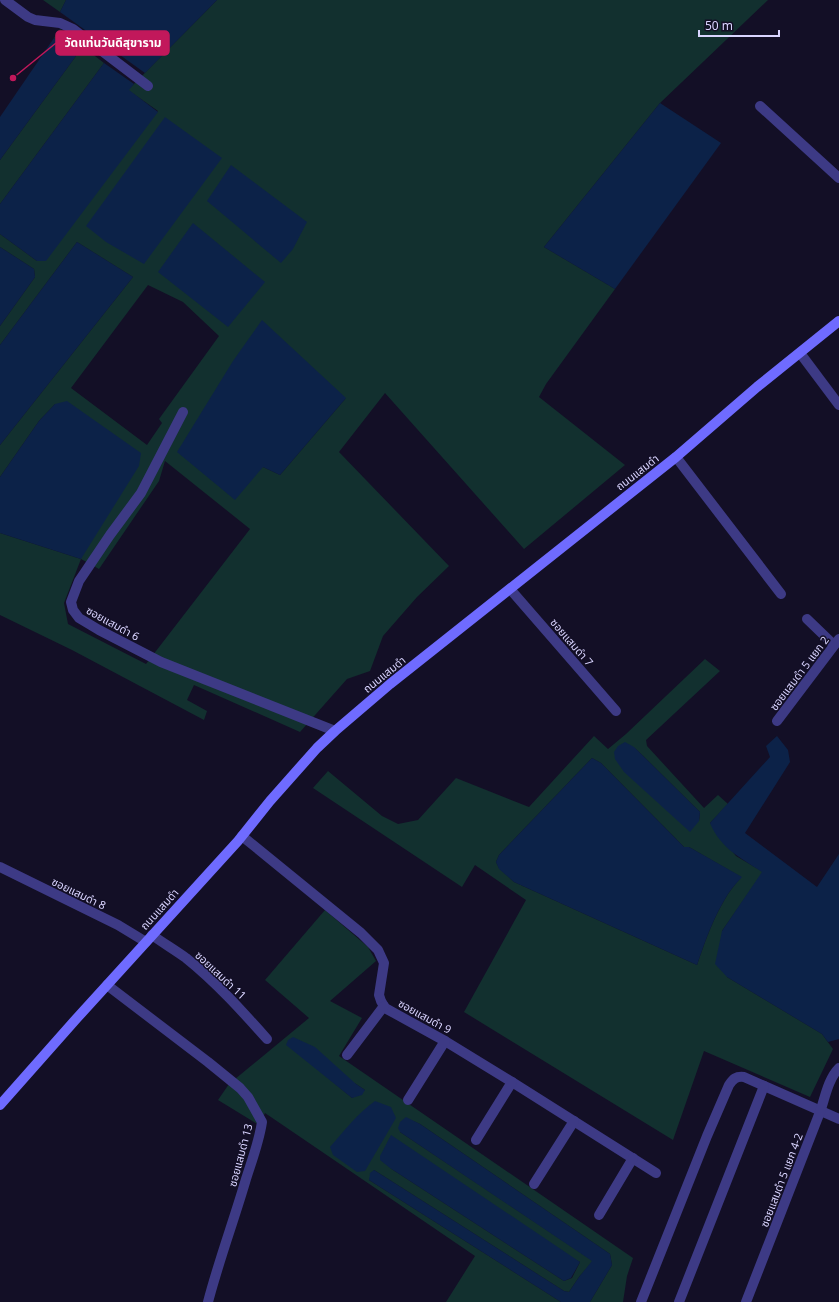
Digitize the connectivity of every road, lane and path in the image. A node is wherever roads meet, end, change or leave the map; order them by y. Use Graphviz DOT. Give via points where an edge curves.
graph roads {
  1 [pos="5,0"];
  2 [pos="148,86"];
  3 [pos="760,106"];
  4 [pos="839,178"];
  5 [pos="839,321"];
  6 [pos="800,353"];
  7 [pos="839,405"];
  8 [pos="183,412"];
  9 [pos="676,457"];
  10 [pos="510,589"];
  11 [pos="780,594"];
  12 [pos="807,619"];
  13 [pos="837,642"];
  14 [pos="616,711"];
  15 [pos="777,721"];
  16 [pos="335,731"];
  17 [pos="242,836"];
  18 [pos="0,867"];
  19 [pos="149,938"];
  20 [pos="107,985"];
  21 [pos="384,1006"];
  22 [pos="267,1040"];
  23 [pos="445,1041"];
  24 [pos="347,1055"];
  25 [pos="839,1068"];
  26 [pos="512,1082"];
  27 [pos="764,1086"];
  28 [pos="408,1100"];
  29 [pos="0,1105"];
  30 [pos="820,1112"];
  31 [pos="839,1120"];
  32 [pos="574,1121"];
  33 [pos="476,1140"];
  34 [pos="634,1158"];
  35 [pos="656,1173"];
  36 [pos="534,1184"];
  37 [pos="599,1215"];
  38 [pos="208,1302"];
  39 [pos="641,1302"];
  40 [pos="679,1302"];
  41 [pos="746,1302"];
  1 -- 2 [label="street" via="35,20 60,23 73,29"];
  3 -- 4 [label="street"];
  5 -- 6 [label="street, ถนนแสมดำ"];
  6 -- 7 [label="street"];
  6 -- 9 [label="street, ถนนแสมดำ"];
  8 -- 16 [label="street, ซอยแสมดำ 6" via="141,493 79,581 71,602 72,610 79,618 99,630 161,662"];
  9 -- 10 [label="street, ถนนแสมดำ"];
  9 -- 11 [label="street"];
  10 -- 14 [label="street, ซอยแสมดำ 7"];
  10 -- 16 [label="street, ถนนแสมดำ"];
  12 -- 13 [label="street"];
  13 -- 15 [label="street, ซอยแสมดำ 5 แยก 2"];
  16 -- 17 [label="street, ถนนแสมดำ" via="270,801"];
  17 -- 19 [label="street, ถนนแสมดำ"];
  17 -- 21 [label="street, ซอยแสมดำ 9" via="361,933 378,950 384,963 379,995"];
  18 -- 19 [label="street, ซอยแสมดำ 8"];
  19 -- 20 [label="street, ถนนแสมดำ"];
  19 -- 22 [label="street, ซอยแสมดำ 11" via="186,958 235,1003"];
  20 -- 29 [label="street, ถนนแสมดำ"];
  20 -- 38 [label="street, ซอยแสมดำ 13" via="240,1088 262,1122"];
  21 -- 23 [label="street, ซอยแสมดำ 9"];
  21 -- 24 [label="street"];
  23 -- 26 [label="street, ซอยแสมดำ 9"];
  23 -- 28 [label="street"];
  25 -- 30 [label="street, ซอยแสมดำ 5 แยก 4-2" via="834,1073"];
  26 -- 32 [label="street, ซอยแสมดำ 9"];
  26 -- 33 [label="street"];
  27 -- 30 [label="street"];
  27 -- 39 [label="street" via="738,1076 729,1085"];
  27 -- 40 [label="street"];
  30 -- 31 [label="street"];
  30 -- 41 [label="street, ซอยแสมดำ 5 แยก 4-2"];
  32 -- 34 [label="street, ซอยแสมดำ 9"];
  32 -- 36 [label="street"];
  34 -- 35 [label="street, ซอยแสมดำ 9"];
  34 -- 37 [label="street"];
}
